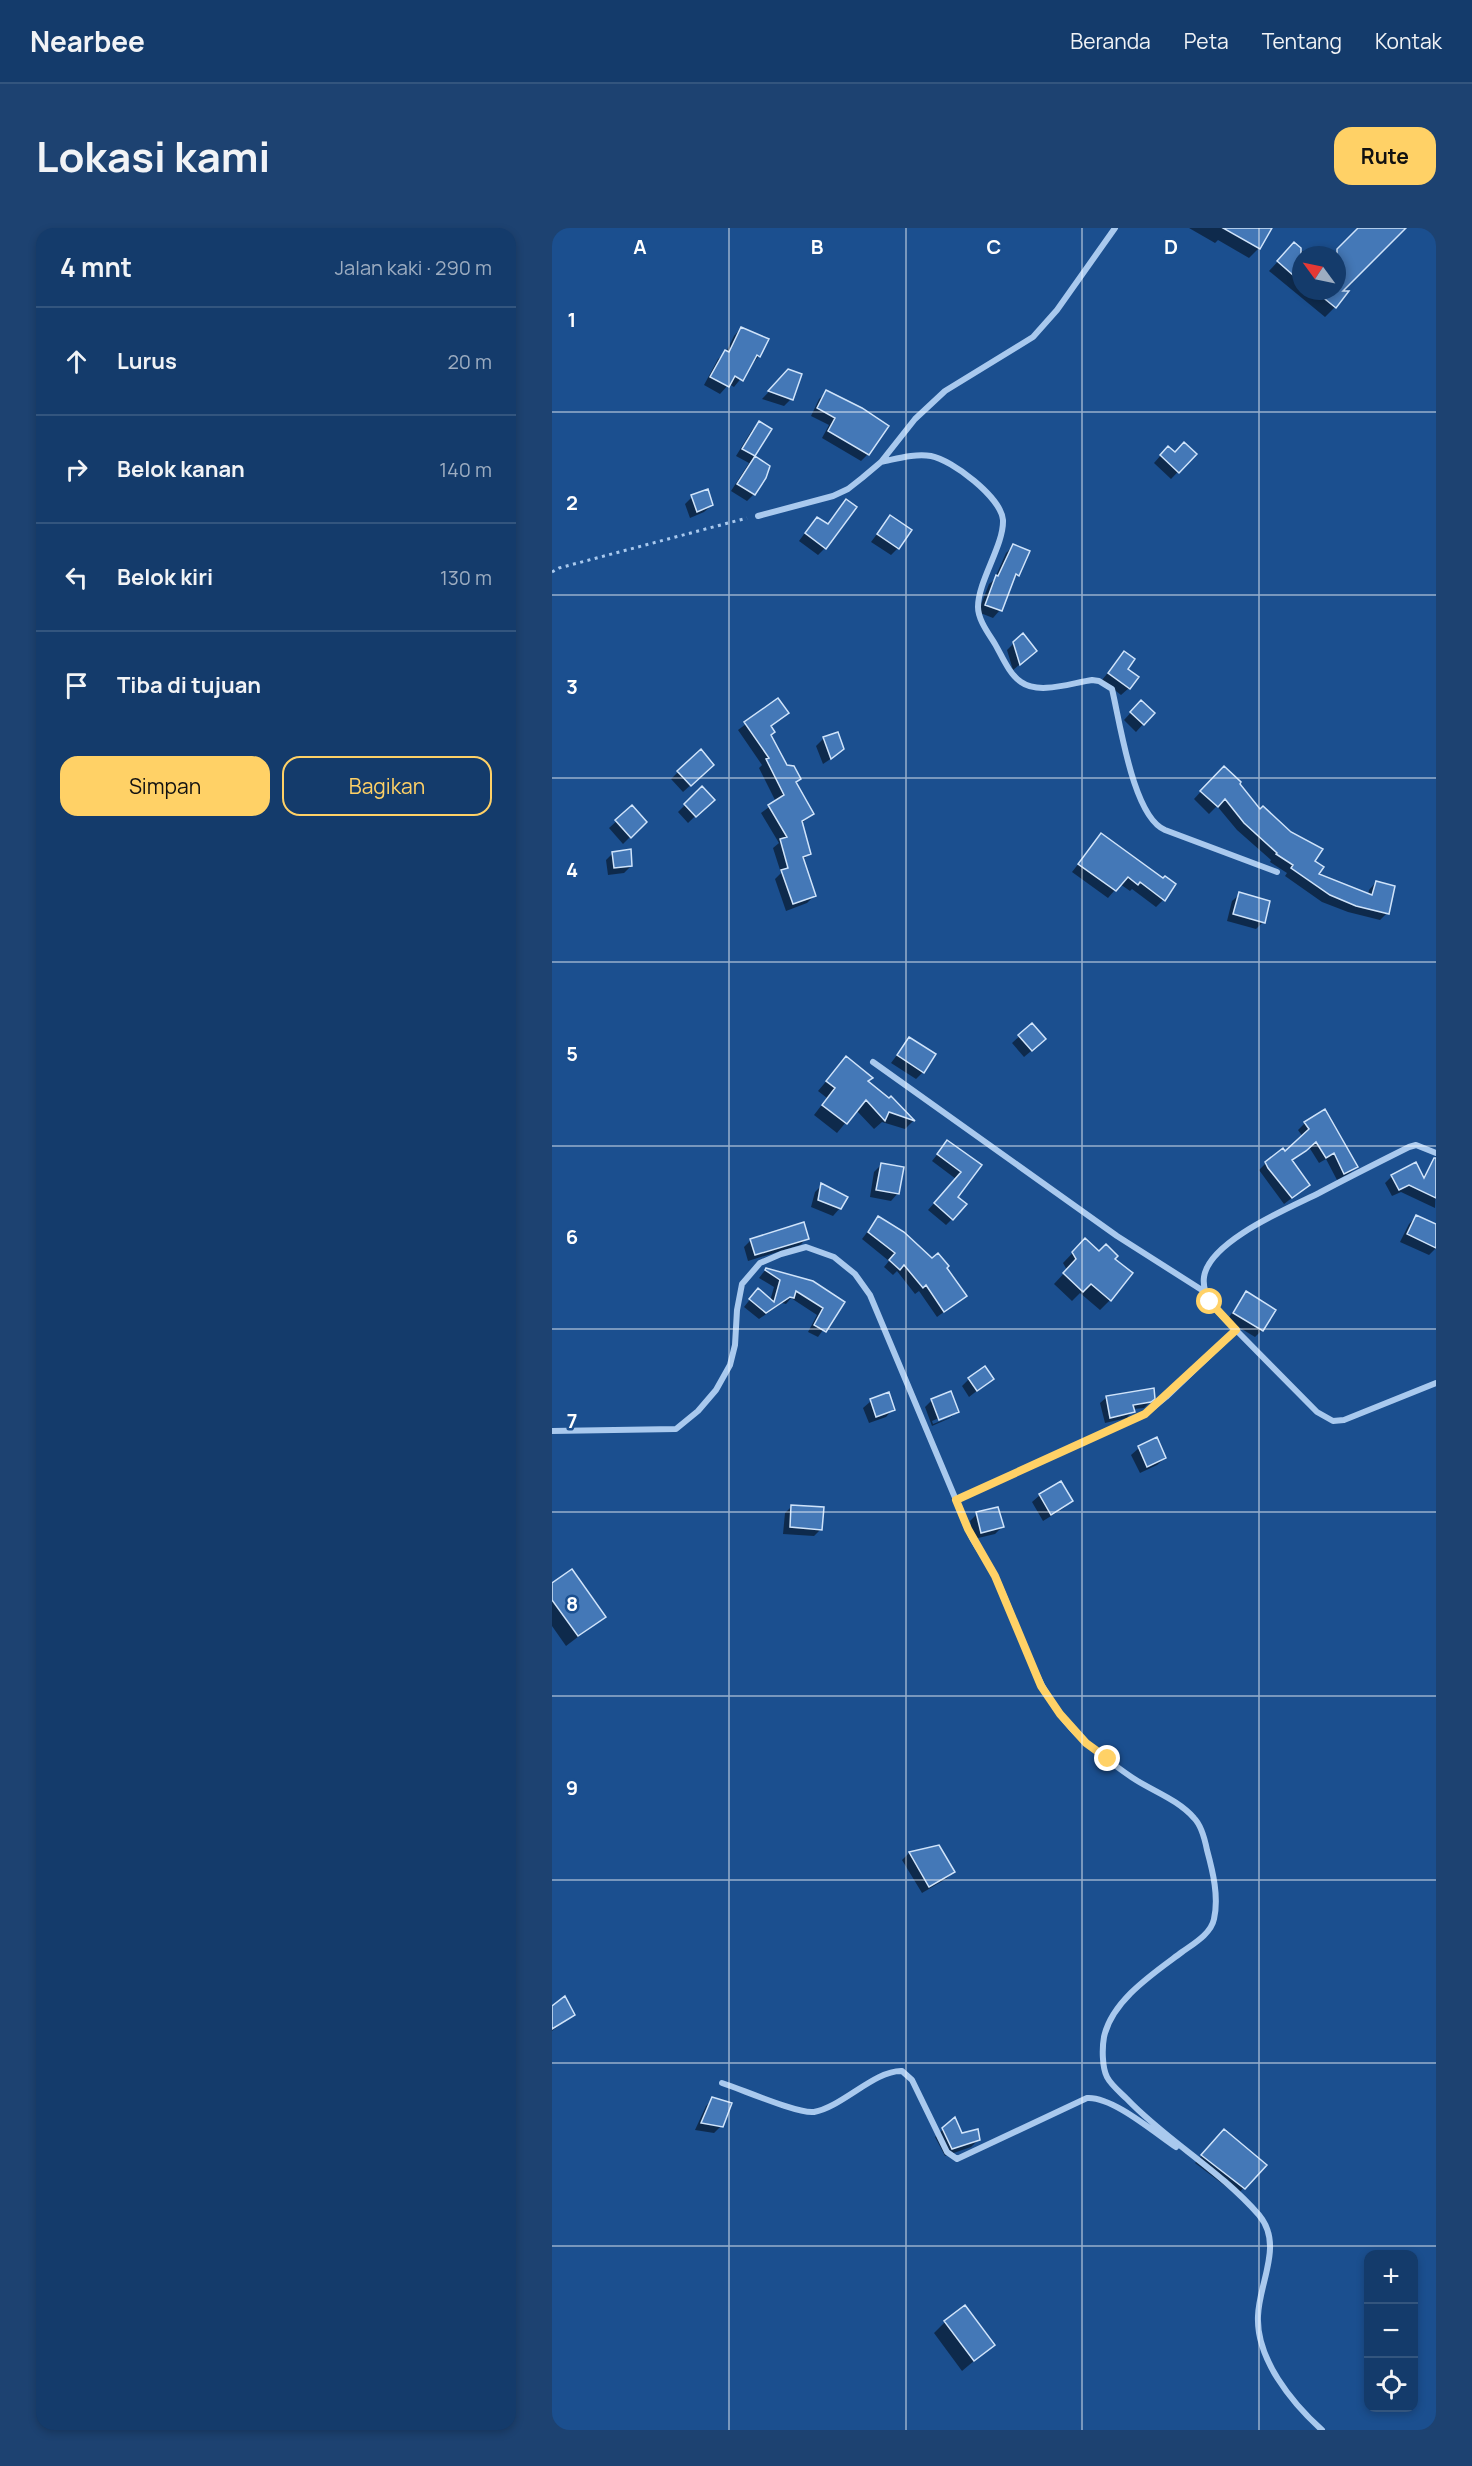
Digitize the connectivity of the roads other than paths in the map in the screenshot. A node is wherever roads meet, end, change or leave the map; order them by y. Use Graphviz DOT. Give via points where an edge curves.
graph roads {
  1 [pos="1115,228"];
  2 [pos="881,462"];
  3 [pos="758,516"];
  4 [pos="1277,872"];
  5 [pos="873,1062"];
  6 [pos="1436,1153"];
  7 [pos="1205,1292"];
  8 [pos="1236,1330"];
  9 [pos="1436,1383"];
  10 [pos="552,1431"];
  11 [pos="956,1500"];
  12 [pos="722,2083"];
  13 [pos="1205,2167"];
  14 [pos="1322,2430"];
  1 -- 2 [label="street" via="1033,337 945,391 915,419"];
  2 -- 3 [label="street" via="833,496"];
  2 -- 4 [label="street" via="931,456 957,467 981,487 1001,508 1003,524 980,600 980,616 1012,674 1020,682 1038,688 1092,680 1112,689 1132,780 1155,824"];
  5 -- 7 [label="street" via="1117,1236"];
  6 -- 7 [label="street" via="1416,1144 1409,1146 1252,1226 1211,1260 1204,1277"];
  7 -- 8 [label="street"];
  8 -- 9 [label="street" via="1317,1412 1333,1421"];
  8 -- 11 [label="street" via="1145,1414"];
  10 -- 11 [label="street" via="676,1429 698,1412 730,1365 742,1284 760,1263 806,1247 834,1257 855,1274 870,1295"];
  11 -- 13 [label="street" via="995,1576 1041,1686 1060,1714 1086,1743 1135,1779 1179,1804 1197,1820 1202,1832 1216,1896 1214,1922 1202,1937 1120,2006 1104,2036 1103,2055 1107,2078 1149,2121"];
  12 -- 13 [label="street" via="813,2112 889,2073 902,2071 912,2080 947,2152 957,2159 1096,2097"];
  13 -- 14 [label="street" via="1260,2216 1268,2228 1270,2257 1257,2316 1268,2364 1309,2419"];
}
